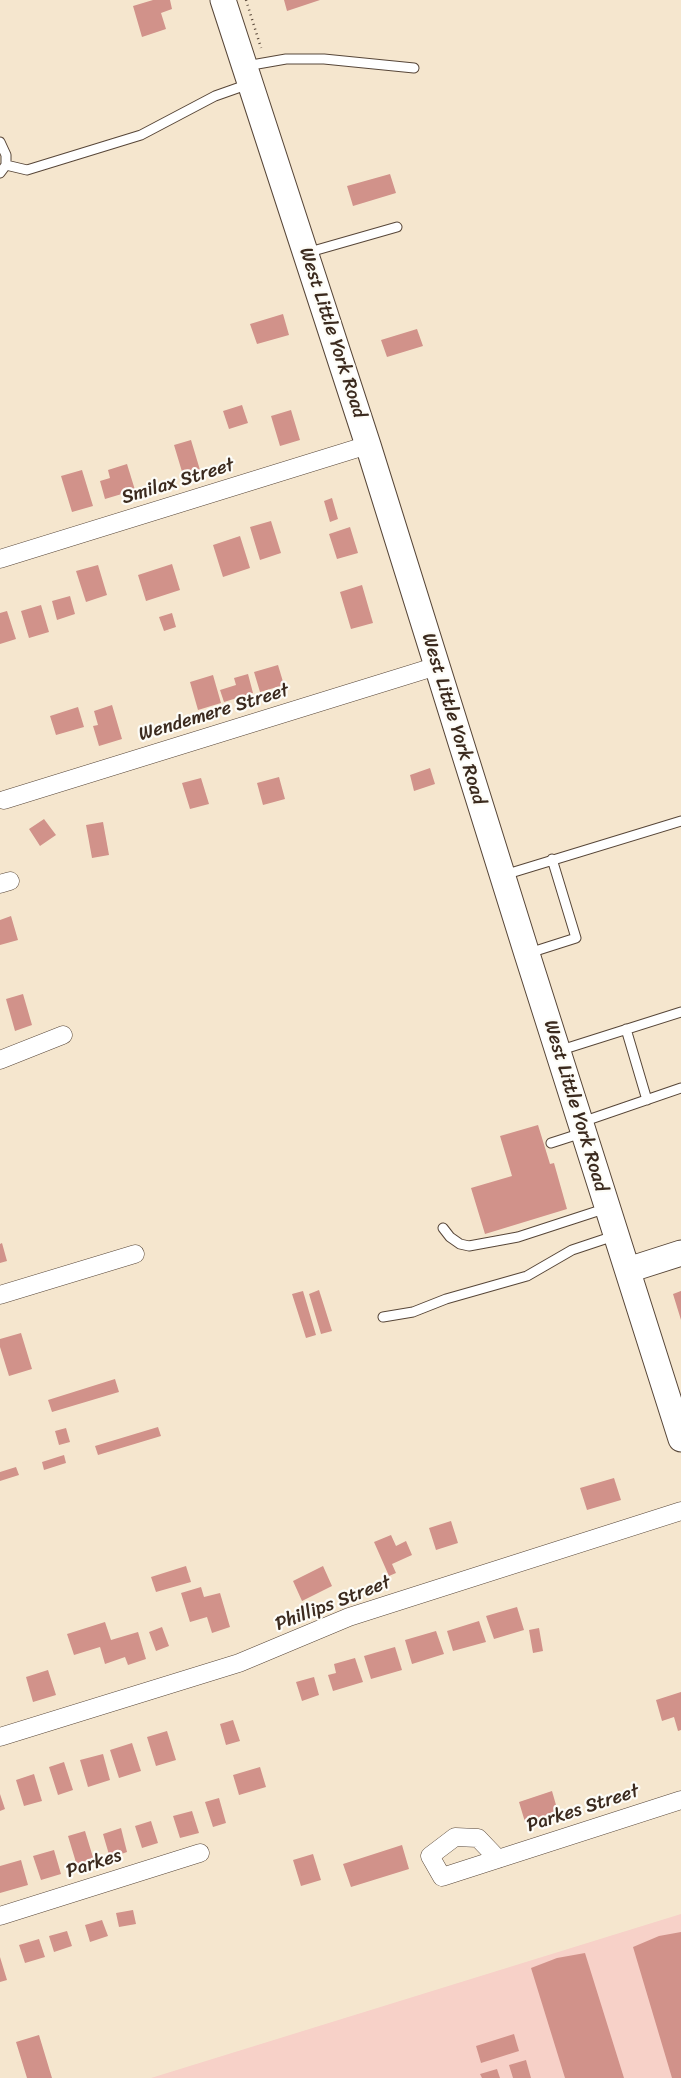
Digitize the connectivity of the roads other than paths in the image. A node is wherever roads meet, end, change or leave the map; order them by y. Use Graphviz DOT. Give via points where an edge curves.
graph roads {
  1 [pos="224,0"];
  2 [pos="414,68"];
  3 [pos="254,70"];
  4 [pos="0,142"];
  5 [pos="6,165"];
  6 [pos="0,174"];
  7 [pos="397,228"];
  8 [pos="306,254"];
  9 [pos="368,445"];
  10 [pos="0,559"];
  11 [pos="437,666"];
  12 [pos="4,800"];
  13 [pos="681,821"];
  14 [pos="552,859"];
  15 [pos="502,876"];
  16 [pos="527,954"];
  17 [pos="681,1012"];
  18 [pos="626,1029"];
  19 [pos="63,1035"];
  20 [pos="558,1051"];
  21 [pos="0,1060"];
  22 [pos="681,1088"];
  23 [pos="648,1100"];
  24 [pos="582,1127"];
  25 [pos="551,1143"];
  26 [pos="607,1208"];
  27 [pos="443,1228"];
  28 [pos="616,1236"];
  29 [pos="135,1254"];
  30 [pos="681,1254"];
  31 [pos="628,1270"];
  32 [pos="0,1295"];
  33 [pos="383,1317"];
  34 [pos="681,1439"];
  35 [pos="681,1511"];
  36 [pos="0,1737"];
  37 [pos="681,1800"];
  38 [pos="200,1853"];
  39 [pos="498,1859"];
  40 [pos="0,1916"];
  1 -- 3 [label="street, West Little York Road"];
  2 -- 3 [label="lane" via="286,59"];
  3 -- 5 [label="lane" via="215,96 141,135 28,170"];
  3 -- 8 [label="street, West Little York Road"];
  4 -- 5 [label="lane" via="6,155"];
  5 -- 6 [label="lane"];
  7 -- 8 [label="lane"];
  8 -- 9 [label="street, West Little York Road"];
  9 -- 10 [label="street, Smilax Street"];
  9 -- 11 [label="street, West Little York Road"];
  11 -- 12 [label="street, Wendemere Street"];
  11 -- 15 [label="street, West Little York Road"];
  13 -- 14 [label="lane"];
  14 -- 15 [label="lane"];
  14 -- 16 [label="lane" via="576,938"];
  15 -- 16 [label="street, West Little York Road"];
  16 -- 20 [label="street, West Little York Road"];
  17 -- 18 [label="lane"];
  18 -- 20 [label="lane"];
  18 -- 23 [label="lane"];
  19 -- 21 [label="street"];
  20 -- 24 [label="street, West Little York Road"];
  22 -- 23 [label="lane"];
  23 -- 24 [label="lane"];
  24 -- 25 [label="lane"];
  24 -- 26 [label="street, West Little York Road"];
  26 -- 27 [label="lane" via="518,1237 469,1246 460,1244"];
  26 -- 28 [label="street, West Little York Road"];
  28 -- 31 [label="street, West Little York Road"];
  28 -- 33 [label="lane" via="572,1250 527,1276 413,1312"];
  29 -- 32 [label="street"];
  30 -- 31 [label="street"];
  31 -- 34 [label="street, West Little York Road"];
  35 -- 36 [label="street, Phillips Street" via="349,1617 239,1663"];
  37 -- 39 [label="street, Parkes Street"];
  38 -- 40 [label="street, Parkes"];
}
